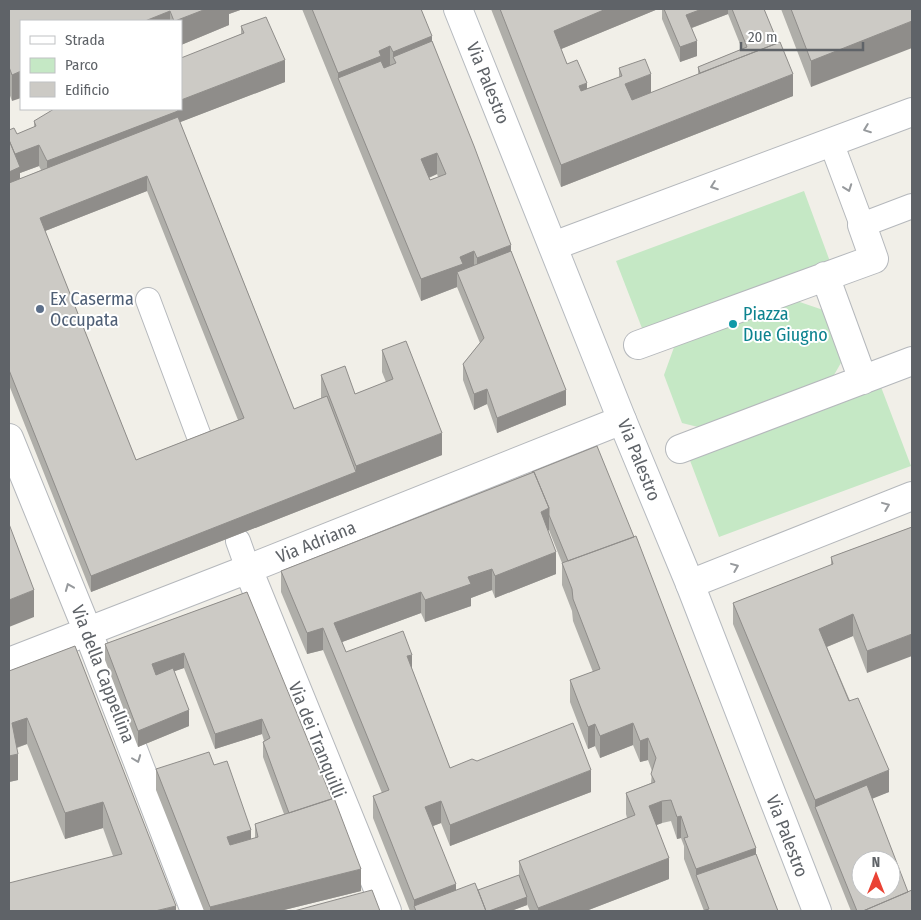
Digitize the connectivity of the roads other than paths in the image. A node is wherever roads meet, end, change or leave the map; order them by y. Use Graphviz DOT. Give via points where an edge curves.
graph roads {
  1 [pos="458,9"];
  2 [pos="912,112"];
  3 [pos="832,142"];
  4 [pos="912,206"];
  5 [pos="862,225"];
  6 [pos="553,246"];
  7 [pos="825,276"];
  8 [pos="148,300"];
  9 [pos="638,345"];
  10 [pos="912,361"];
  11 [pos="863,380"];
  12 [pos="622,420"];
  13 [pos="9,438"];
  14 [pos="203,447"];
  15 [pos="680,449"];
  16 [pos="912,496"];
  17 [pos="238,541"];
  18 [pos="248,569"];
  19 [pos="690,584"];
  20 [pos="88,632"];
  21 [pos="9,662"];
  22 [pos="376,903"];
  23 [pos="195,911"];
  24 [pos="816,911"];
  1 -- 6 [label="street, Via Palestro"];
  2 -- 3 [label="street, one-way"];
  3 -- 5 [label="lane, one-way"];
  3 -- 6 [label="street, one-way"];
  4 -- 5 [label="lane"];
  5 -- 7 [label="street" via="874,259"];
  6 -- 12 [label="street, Via Palestro"];
  7 -- 9 [label="street"];
  7 -- 11 [label="street"];
  8 -- 14 [label="lane"];
  10 -- 11 [label="street"];
  11 -- 15 [label="street"];
  12 -- 18 [label="street, Via Adriana"];
  12 -- 19 [label="street, Via Palestro"];
  20 -- 13 [label="street, Via della Cappellina, one-way"];
  19 -- 16 [label="street, one-way"];
  17 -- 18 [label="lane"];
  18 -- 20 [label="street, Via Adriana"];
  18 -- 22 [label="street, Via dei Tranquilli"];
  19 -- 24 [label="street, Via Palestro"];
  20 -- 21 [label="street, Via Adriana"];
  20 -- 23 [label="street, Via della Cappellina, one-way"];
}
